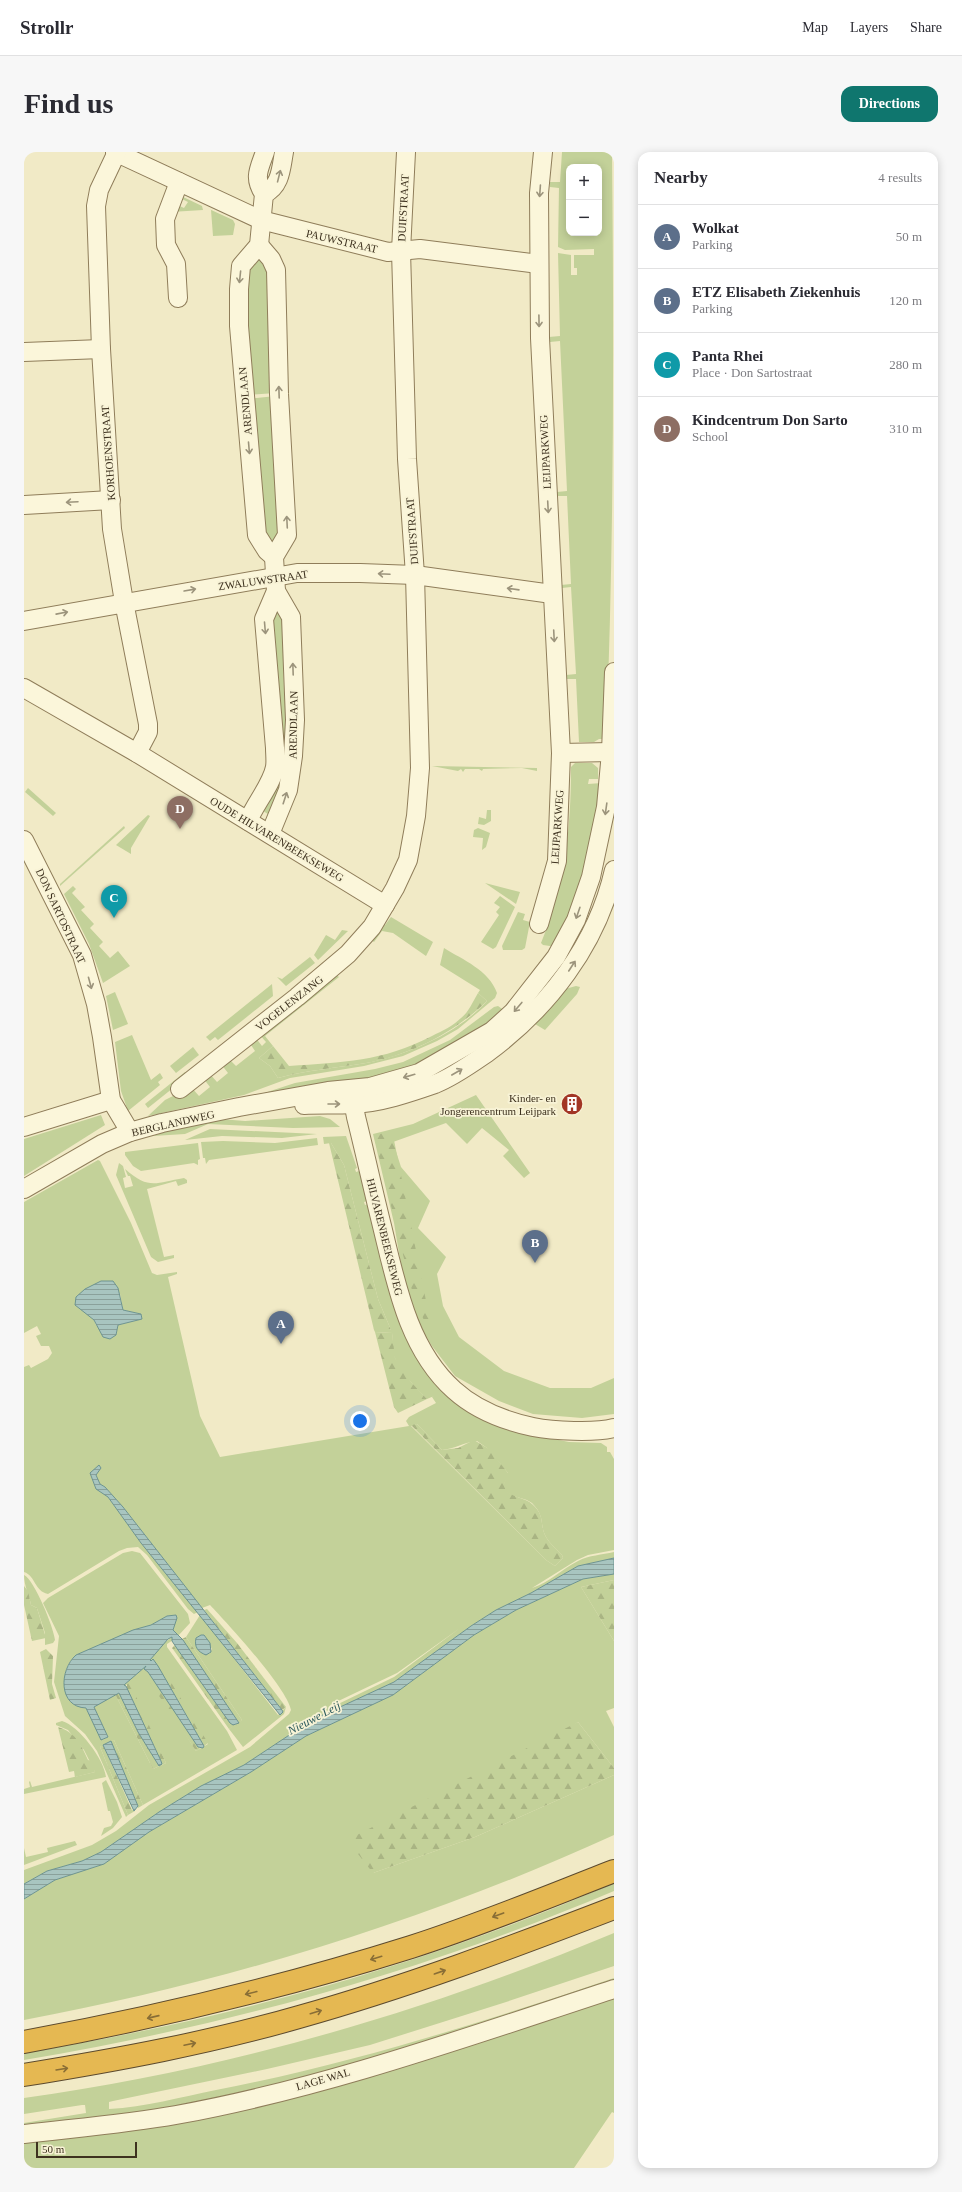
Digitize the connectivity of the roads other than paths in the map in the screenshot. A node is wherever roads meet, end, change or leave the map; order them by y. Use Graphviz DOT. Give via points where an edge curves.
graph roads {
  1 [pos="116,152"];
  2 [pos="265,152"];
  3 [pos="284,152"];
  4 [pos="406,152"];
  5 [pos="543,152"];
  6 [pos="179,182"];
  7 [pos="264,194"];
  8 [pos="262,220"];
  9 [pos="259,244"];
  10 [pos="401,251"];
  11 [pos="539,264"];
  12 [pos="178,298"];
  13 [pos="101,349"];
  14 [pos="24,352"];
  15 [pos="111,500"];
  16 [pos="24,505"];
  17 [pos="274,557"];
  18 [pos="415,576"];
  19 [pos="276,584"];
  20 [pos="552,594"];
  21 [pos="124,602"];
  22 [pos="24,621"];
  23 [pos="614,672"];
  24 [pos="24,688"];
  25 [pos="611,752"];
  26 [pos="136,753"];
  27 [pos="561,753"];
  28 [pos="248,821"];
  29 [pos="270,834"];
  30 [pos="24,840"];
  31 [pos="29,861"];
  32 [pos="614,870"];
  33 [pos="385,905"];
  34 [pos="540,924"];
  35 [pos="180,1088"];
  36 [pos="111,1100"];
  37 [pos="354,1104"];
  38 [pos="24,1127"];
  39 [pos="130,1132"];
  40 [pos="24,1189"];
  41 [pos="614,1428"];
  42 [pos="614,1857"];
  43 [pos="614,1871"];
  44 [pos="535,1901"];
  45 [pos="614,1908"];
  46 [pos="614,1988"];
  47 [pos="24,2042"];
  48 [pos="24,2076"];
  49 [pos="24,2134"];
  1 -- 6 [label="street, PAUWSTRAAT"];
  1 -- 13 [label="street, KORHOENSTRAAT" via="99,190 96,206"];
  2 -- 7 [label="street" via="257,175 258,186"];
  7 -- 3 [label="street, one-way" via="272,190 278,182"];
  4 -- 10 [label="street, DUIFSTRAAT"];
  5 -- 11 [label="street, LEIJPARKWEG, one-way" via="539,193"];
  6 -- 8 [label="street, PAUWSTRAAT"];
  6 -- 12 [label="street" via="165,219 166,245 176,264"];
  7 -- 8 [label="street"];
  8 -- 9 [label="street"];
  8 -- 10 [label="street, PAUWSTRAAT" via="388,252"];
  17 -- 9 [label="street, one-way" via="287,535 279,394 276,270"];
  9 -- 17 [label="street, ARENDLAAN, one-way" via="241,266 239,326 257,536"];
  10 -- 11 [label="street, PAUWSTRAAT" via="420,249"];
  10 -- 18 [label="street, DUIFSTRAAT" via="407,459"];
  11 -- 20 [label="street, LEIJPARKWEG, one-way"];
  13 -- 14 [label="street"];
  13 -- 15 [label="street, KORHOENSTRAAT"];
  15 -- 16 [label="street, one-way"];
  15 -- 21 [label="street, KORHOENSTRAAT" via="112,529"];
  17 -- 19 [label="street, ARENDLAAN"];
  18 -- 19 [label="street, ZWALUWSTRAAT, one-way" via="297,573"];
  20 -- 18 [label="street, ZWALUWSTRAAT, one-way"];
  18 -- 33 [label="street, DUIFSTRAAT" via="420,768 417,809 408,860"];
  21 -- 19 [label="street, ZWALUWSTRAAT, one-way"];
  19 -- 28 [label="street, ARENDLAAN, one-way" via="264,619 275,766"];
  29 -- 19 [label="street, ARENDLAAN, one-way" via="288,790 295,720 291,617"];
  20 -- 27 [label="street, LEIJPARKWEG, one-way"];
  22 -- 21 [label="street, ZWALUWSTRAAT, one-way"];
  21 -- 26 [label="street, KORHOENSTRAAT" via="148,724 148,732"];
  23 -- 25 [label="street"];
  24 -- 26 [label="street, OUDE HILVARENBEEKSEWEG"];
  25 -- 27 [label="street"];
  25 -- 37 [label="street, one-way" via="606,807 591,876 576,920 556,957 513,1012 492,1030 419,1073"];
  26 -- 28 [label="street, OUDE HILVARENBEEKSEWEG"];
  27 -- 34 [label="street, LEIJPARKWEG" via="557,861"];
  28 -- 29 [label="street, OUDE HILVARENBEEKSEWEG"];
  29 -- 33 [label="street, OUDE HILVARENBEEKSEWEG"];
  30 -- 31 [label="street, DON SARTOSTRAAT"];
  31 -- 36 [label="street, DON SARTOSTRAAT, one-way" via="82,955 96,1004"];
  37 -- 32 [label="street, one-way" via="398,1096 436,1083 474,1062 526,1021 562,980 596,926"];
  33 -- 35 [label="street, VOGELENZANG" via="361,940 331,970"];
  36 -- 38 [label="street"];
  36 -- 39 [label="street, DON SARTOSTRAAT"];
  37 -- 39 [label="street, BERGLANDWEG" via="239,1107"];
  37 -- 41 [label="street, HILVARENBEEKSEWEG" via="397,1289 413,1330 433,1366 454,1390 484,1411 519,1424 549,1430"];
  39 -- 40 [label="street, BERGLANDWEG" via="102,1144"];
  42 -- 44 [label="highway"];
  43 -- 44 [label="highway"];
  44 -- 47 [label="highway, one-way" via="413,1946 295,1982 103,2028"];
  48 -- 45 [label="highway, one-way" via="111,2061 298,2018 513,1947"];
  46 -- 49 [label="street, LAGE WAL" via="456,2040 268,2094 161,2117"];
}
